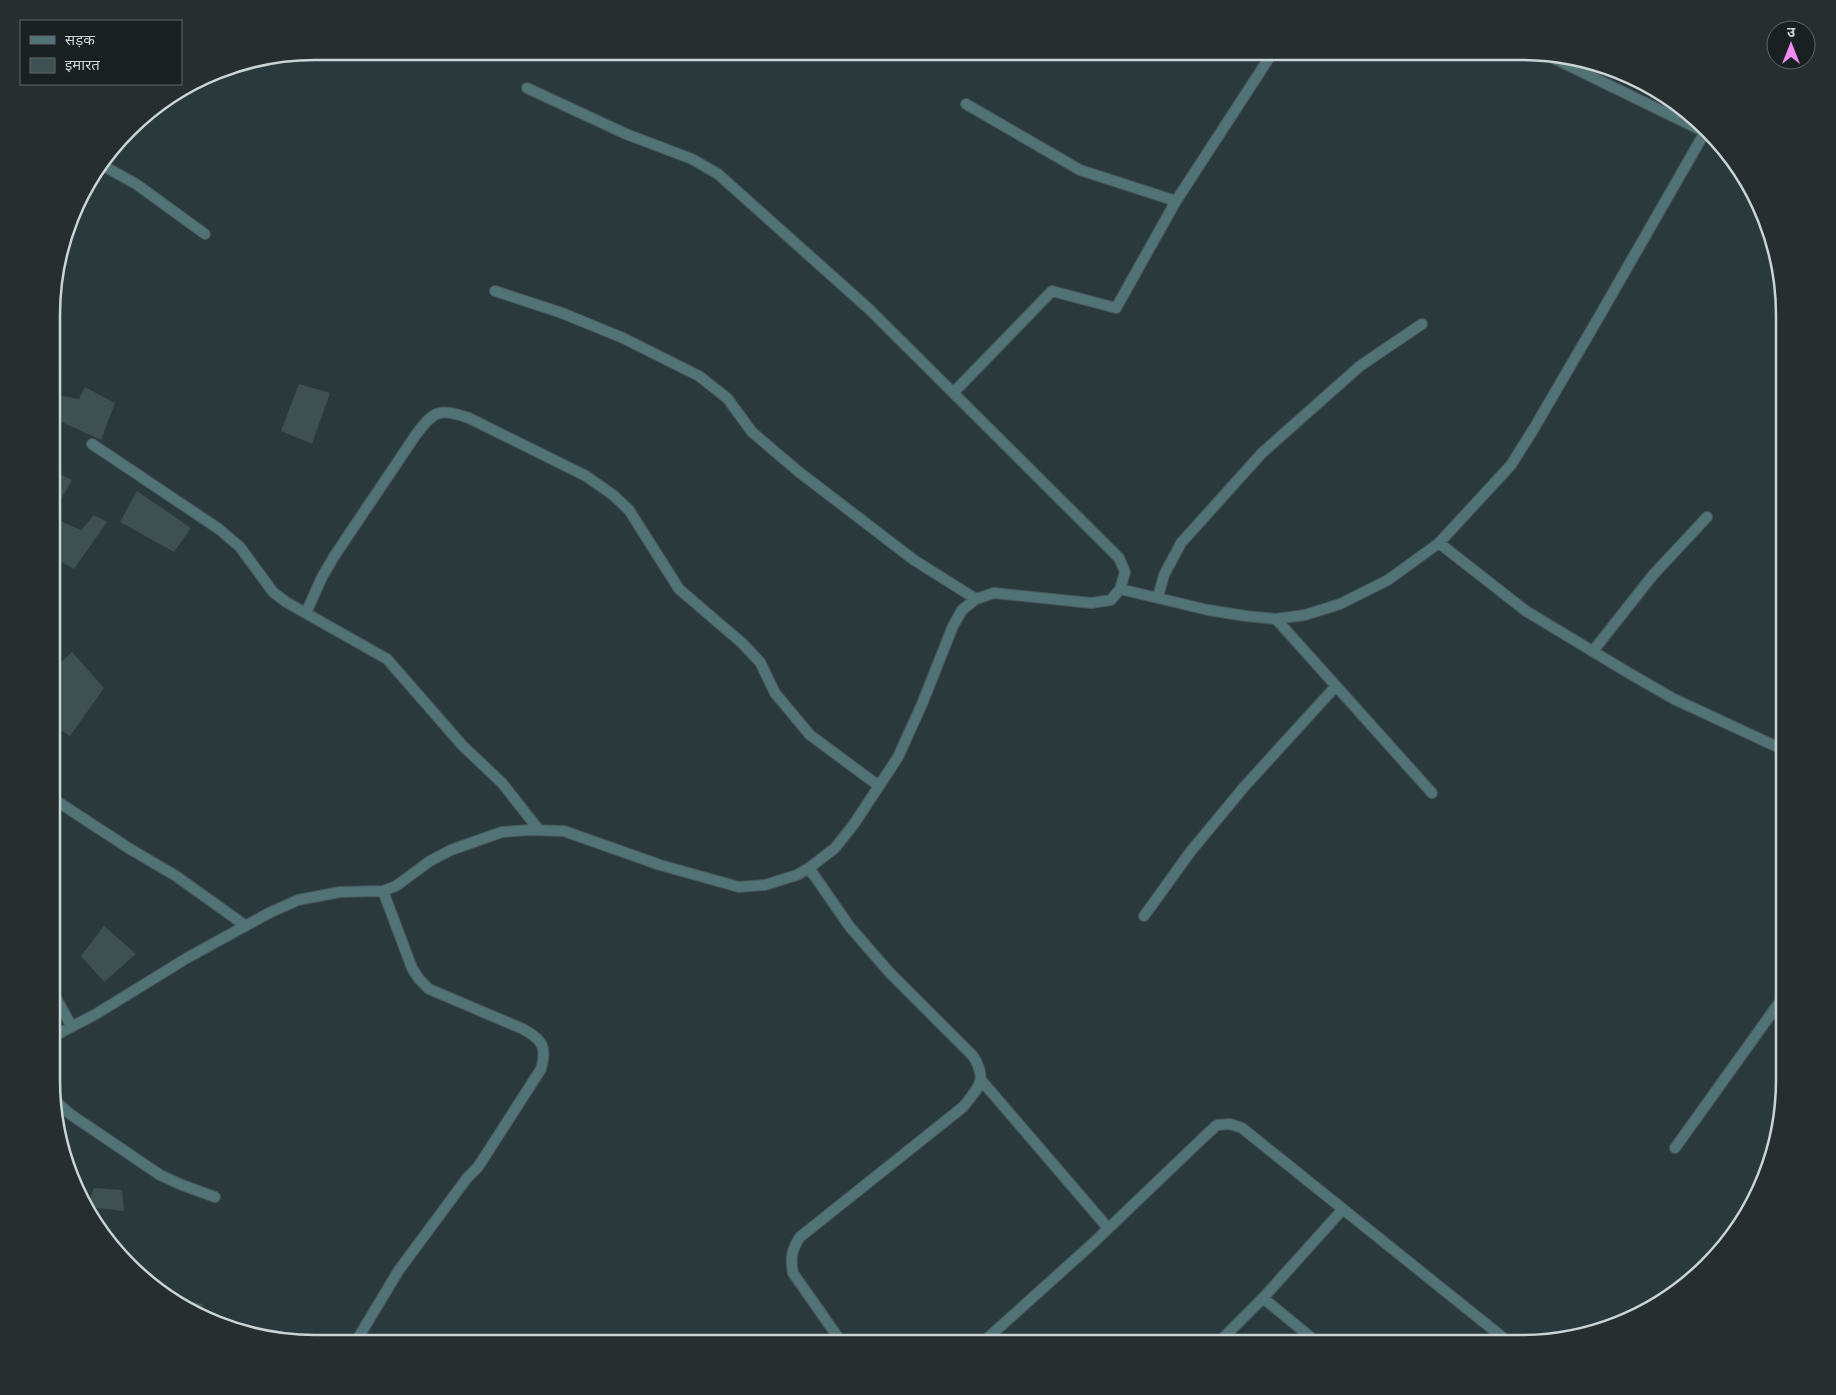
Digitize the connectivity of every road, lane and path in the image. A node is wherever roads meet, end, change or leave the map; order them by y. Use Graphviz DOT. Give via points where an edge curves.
graph roads {
  1 [pos="1268,60"];
  2 [pos="1566,64"];
  3 [pos="527,88"];
  4 [pos="966,104"];
  5 [pos="1690,124"];
  6 [pos="1703,137"];
  7 [pos="107,167"];
  8 [pos="1176,201"];
  9 [pos="204,234"];
  10 [pos="495,291"];
  11 [pos="1422,324"];
  12 [pos="953,393"];
  13 [pos="92,444"];
  14 [pos="1707,517"];
  15 [pos="1439,543"];
  16 [pos="1120,588"];
  17 [pos="976,598"];
  18 [pos="1158,598"];
  19 [pos="306,613"];
  20 [pos="1276,619"];
  21 [pos="1593,651"];
  22 [pos="1336,686"];
  23 [pos="1776,746"];
  24 [pos="879,786"];
  25 [pos="1432,792"];
  26 [pos="60,803"];
  27 [pos="539,830"];
  28 [pos="809,868"];
  29 [pos="383,891"];
  30 [pos="1144,916"];
  31 [pos="246,926"];
  32 [pos="60,1006"];
  33 [pos="1776,1007"];
  34 [pos="72,1027"];
  35 [pos="60,1033"];
  36 [pos="981,1080"];
  37 [pos="62,1107"];
  38 [pos="1675,1148"];
  39 [pos="215,1197"];
  40 [pos="1343,1210"];
  41 [pos="1108,1228"];
  42 [pos="1263,1298"];
  43 [pos="360,1335"];
  44 [pos="836,1335"];
  45 [pos="991,1335"];
  46 [pos="1227,1335"];
  47 [pos="1308,1335"];
  48 [pos="1500,1335"];
  1 -- 8 [label="street"];
  2 -- 5 [label="street"];
  3 -- 12 [label="street" via="626,134 692,159 718,174 869,309"];
  4 -- 8 [label="street" via="1080,170"];
  6 -- 15 [label="street" via="1533,430 1510,465"];
  7 -- 9 [label="street"];
  8 -- 12 [label="street" via="1116,308 1052,292"];
  10 -- 17 [label="street" via="562,312 699,376 727,398 752,432 799,472 914,560"];
  11 -- 18 [label="street" via="1360,366 1262,453 1181,543 1164,575"];
  12 -- 16 [label="street" via="1119,558 1125,572"];
  13 -- 19 [label="street" via="219,529 240,547 273,592"];
  14 -- 21 [label="street" via="1653,575"];
  15 -- 20 [label="street" via="1388,580 1340,604 1305,615"];
  15 -- 21 [label="street" via="1526,611"];
  16 -- 17 [label="street" via="1111,600 1091,603 994,593"];
  16 -- 18 [label="street"];
  17 -- 24 [label="street" via="962,610 953,626 898,757"];
  18 -- 20 [label="street" via="1236,615"];
  19 -- 24 [label="street" via="335,555 427,419 437,413 452,412 586,476 613,495 629,510 678,589 760,662 775,693 810,735"];
  19 -- 27 [label="street" via="387,659 462,745 502,783"];
  20 -- 22 [label="street"];
  21 -- 23 [label="street" via="1674,700"];
  22 -- 25 [label="street"];
  22 -- 30 [label="street" via="1244,787 1191,851"];
  24 -- 28 [label="street" via="834,848"];
  26 -- 31 [label="street" via="176,876"];
  27 -- 28 [label="street" via="564,831 660,865 739,887 766,885"];
  27 -- 29 [label="street" via="502,832 451,850"];
  28 -- 36 [label="street" via="850,927 890,973 973,1056 980,1068"];
  29 -- 31 [label="street" via="340,892 298,900"];
  29 -- 43 [label="street" via="419,979 429,989 536,1036 543,1044 545,1056 541,1069 478,1167 399,1270"];
  31 -- 34 [label="street"];
  32 -- 34 [label="street"];
  33 -- 38 [label="street"];
  34 -- 35 [label="street"];
  36 -- 41 [label="street"];
  36 -- 44 [label="street" via="963,1107 800,1237 793,1248 793,1273"];
  37 -- 39 [label="street" via="160,1175"];
  40 -- 41 [label="street" via="1255,1137 1230,1124 1217,1125"];
  40 -- 42 [label="street"];
  40 -- 48 [label="street"];
  41 -- 45 [label="street"];
  42 -- 46 [label="street"];
  42 -- 47 [label="street"];
}
